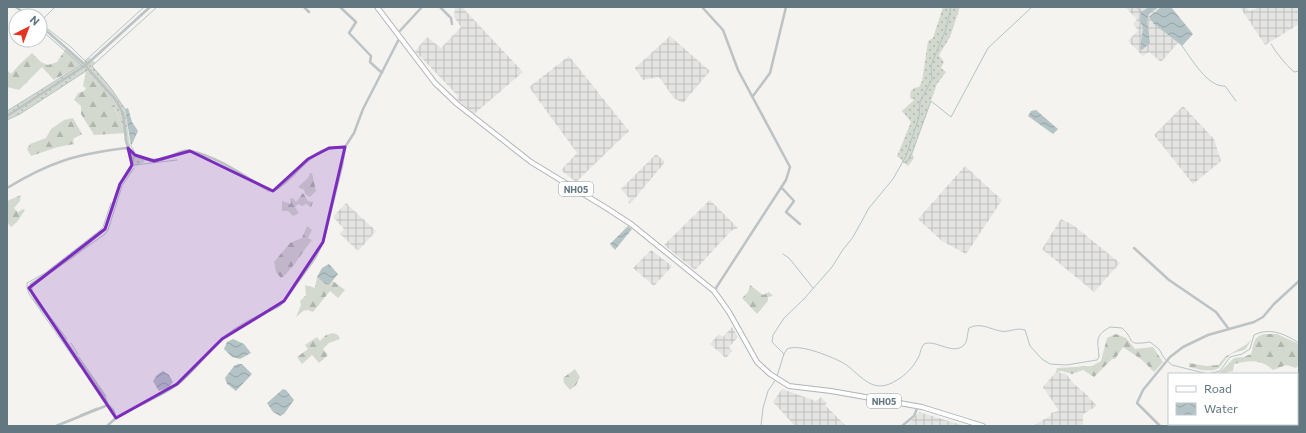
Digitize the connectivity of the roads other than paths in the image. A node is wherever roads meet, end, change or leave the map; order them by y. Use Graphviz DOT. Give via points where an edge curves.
graph roads {
  1 [pos="150,7"];
  2 [pos="304,7"];
  3 [pos="340,7"];
  4 [pos="377,7"];
  5 [pos="422,7"];
  6 [pos="440,7"];
  7 [pos="702,7"];
  8 [pos="786,7"];
  9 [pos="309,12"];
  10 [pos="452,24"];
  11 [pos="48,32"];
  12 [pos="399,35"];
  13 [pos="86,65"];
  14 [pos="382,73"];
  15 [pos="753,96"];
  16 [pos="7,116"];
  17 [pos="345,146"];
  18 [pos="128,148"];
  19 [pos="781,187"];
  20 [pos="7,188"];
  21 [pos="800,224"];
  22 [pos="1134,248"];
  23 [pos="1299,281"];
  24 [pos="714,291"];
  25 [pos="1228,328"];
  26 [pos="108,405"];
  27 [pos="918,406"];
  28 [pos="116,418"];
  29 [pos="56,426"];
  30 [pos="107,426"];
  31 [pos="902,426"];
  32 [pos="984,426"];
  33 [pos="1160,426"];
  1 -- 13 [label="street"];
  2 -- 9 [label="street"];
  3 -- 14 [label="street" via="356,22 349,33 371,56 370,62"];
  4 -- 12 [label="main road, NH05"];
  5 -- 12 [label="street"];
  6 -- 10 [label="street" via="452,18"];
  7 -- 15 [label="street" via="723,30 738,70"];
  8 -- 15 [label="street" via="770,73"];
  11 -- 13 [label="street"];
  12 -- 14 [label="street"];
  12 -- 24 [label="main road, NH05" via="435,83 457,104 531,162 630,224"];
  13 -- 16 [label="street"];
  13 -- 18 [label="street" via="107,88 123,114"];
  14 -- 17 [label="street" via="354,133"];
  15 -- 19 [label="street" via="770,131 790,163 789,173"];
  17 -- 18 [label="street" via="329,148 308,159 273,191 203,154 185,150 172,157 154,161 135,155"];
  17 -- 28 [label="street" via="323,242 315,258 284,301 239,326 222,339 177,384"];
  18 -- 20 [label="street" via="93,152 60,161"];
  18 -- 26 [label="street" via="132,165 120,184 105,229 29,288 36,303 64,339"];
  19 -- 21 [label="street" via="794,201 786,212"];
  19 -- 24 [label="street"];
  22 -- 25 [label="street" via="1169,280 1216,312"];
  23 -- 25 [label="street" via="1263,317 1254,322"];
  24 -- 27 [label="main road, NH05" via="757,362 782,383"];
  25 -- 33 [label="street" via="1191,343 1170,358 1143,390 1137,403"];
  26 -- 28 [label="street"];
  26 -- 29 [label="street"];
  27 -- 31 [label="street" via="914,416"];
  27 -- 32 [label="main road, NH05"];
  28 -- 30 [label="street"];
}
